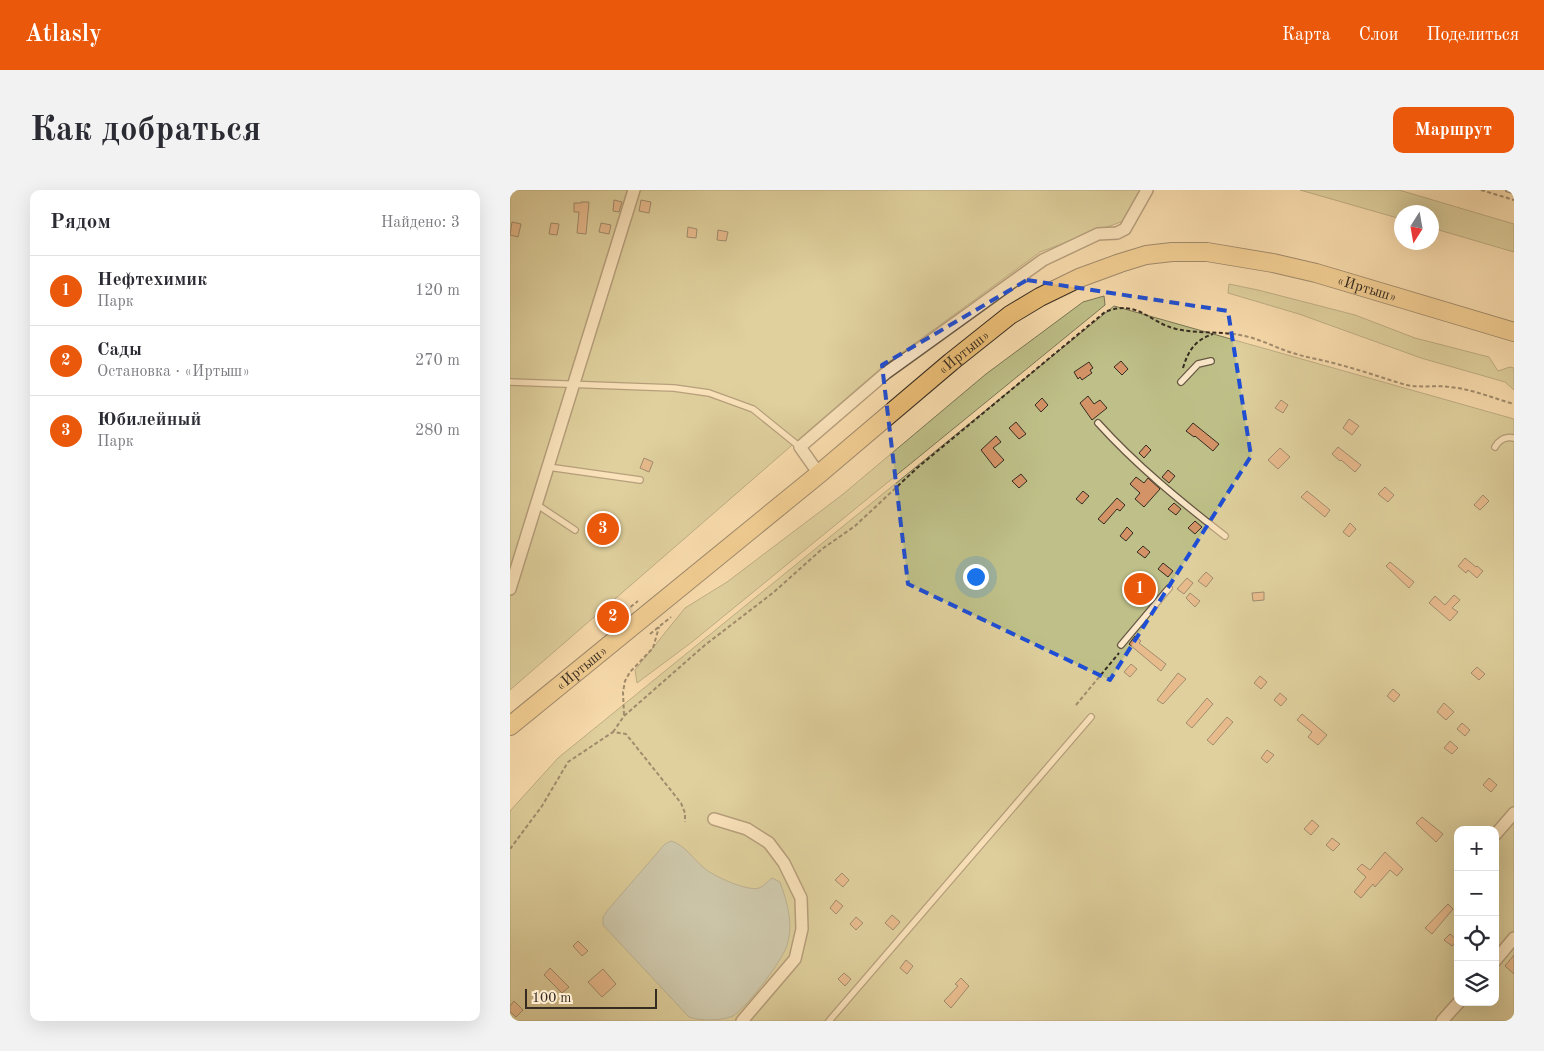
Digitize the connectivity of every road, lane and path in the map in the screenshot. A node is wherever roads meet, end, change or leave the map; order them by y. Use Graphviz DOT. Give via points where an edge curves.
graph roads {
  1 [pos="634,190"];
  2 [pos="1147,190"];
  3 [pos="1481,190"];
  4 [pos="1514,200"];
  5 [pos="1514,332"];
  6 [pos="1215,334"];
  7 [pos="1211,360"];
  8 [pos="1180,374"];
  9 [pos="510,382"];
  10 [pos="1181,382"];
  11 [pos="573,384"];
  12 [pos="1514,404"];
  13 [pos="1098,423"];
  14 [pos="1514,438"];
  15 [pos="800,447"];
  16 [pos="1494,447"];
  17 [pos="548,467"];
  18 [pos="819,474"];
  19 [pos="640,480"];
  20 [pos="536,504"];
  21 [pos="575,530"];
  22 [pos="1225,536"];
  23 [pos="1168,588"];
  24 [pos="510,589"];
  25 [pos="638,601"];
  26 [pos="671,617"];
  27 [pos="610,623"];
  28 [pos="659,627"];
  29 [pos="650,634"];
  30 [pos="1122,646"];
  31 [pos="1076,705"];
  32 [pos="624,716"];
  33 [pos="1091,717"];
  34 [pos="510,726"];
  35 [pos="613,732"];
  36 [pos="1514,813"];
  37 [pos="714,819"];
  38 [pos="686,822"];
  39 [pos="1499,830"];
  40 [pos="510,849"];
  41 [pos="1514,938"];
  42 [pos="1499,956"];
  43 [pos="1455,1006"];
  44 [pos="742,1021"];
  45 [pos="829,1021"];
  46 [pos="1442,1021"];
  1 -- 11 [label="street"];
  2 -- 15 [label="street" via="1125,229 1098,234 1042,260 886,373"];
  3 -- 4 [label="path"];
  5 -- 18 [label="main road, «Иртыш»" via="1273,262 1207,252 1146,255 1079,278 1010,315"];
  6 -- 8 [label="path" via="1203,337 1192,346"];
  6 -- 12 [label="path" via="1243,335 1296,354 1406,385 1471,390"];
  6 -- 32 [label="path" via="1176,329 1129,308 1117,307 1105,312 917,468 855,526 705,645"];
  7 -- 10 [label="lane" via="1198,364"];
  9 -- 11 [label="lane"];
  11 -- 15 [label="lane" via="674,388 709,393 753,409"];
  11 -- 17 [label="street"];
  13 -- 22 [label="lane" via="1171,493"];
  14 -- 16 [label="lane" via="1503,438"];
  15 -- 18 [label="street"];
  17 -- 19 [label="lane"];
  17 -- 20 [label="street"];
  18 -- 34 [label="main road, «Иртыш»"];
  20 -- 21 [label="lane"];
  20 -- 24 [label="street"];
  23 -- 30 [label="lane"];
  25 -- 27 [label="path"];
  26 -- 28 [label="path"];
  28 -- 29 [label="path"];
  28 -- 32 [label="path" via="653,648 625,681"];
  30 -- 31 [label="path"];
  32 -- 35 [label="path"];
  33 -- 45 [label="lane"];
  35 -- 38 [label="path" via="626,734 681,803"];
  35 -- 40 [label="path" via="568,762 542,806"];
  36 -- 39 [label="street"];
  37 -- 44 [label="street" via="747,829 769,843 784,863 801,898 802,930 795,959"];
  41 -- 42 [label="street"];
  43 -- 46 [label="street"];
}
